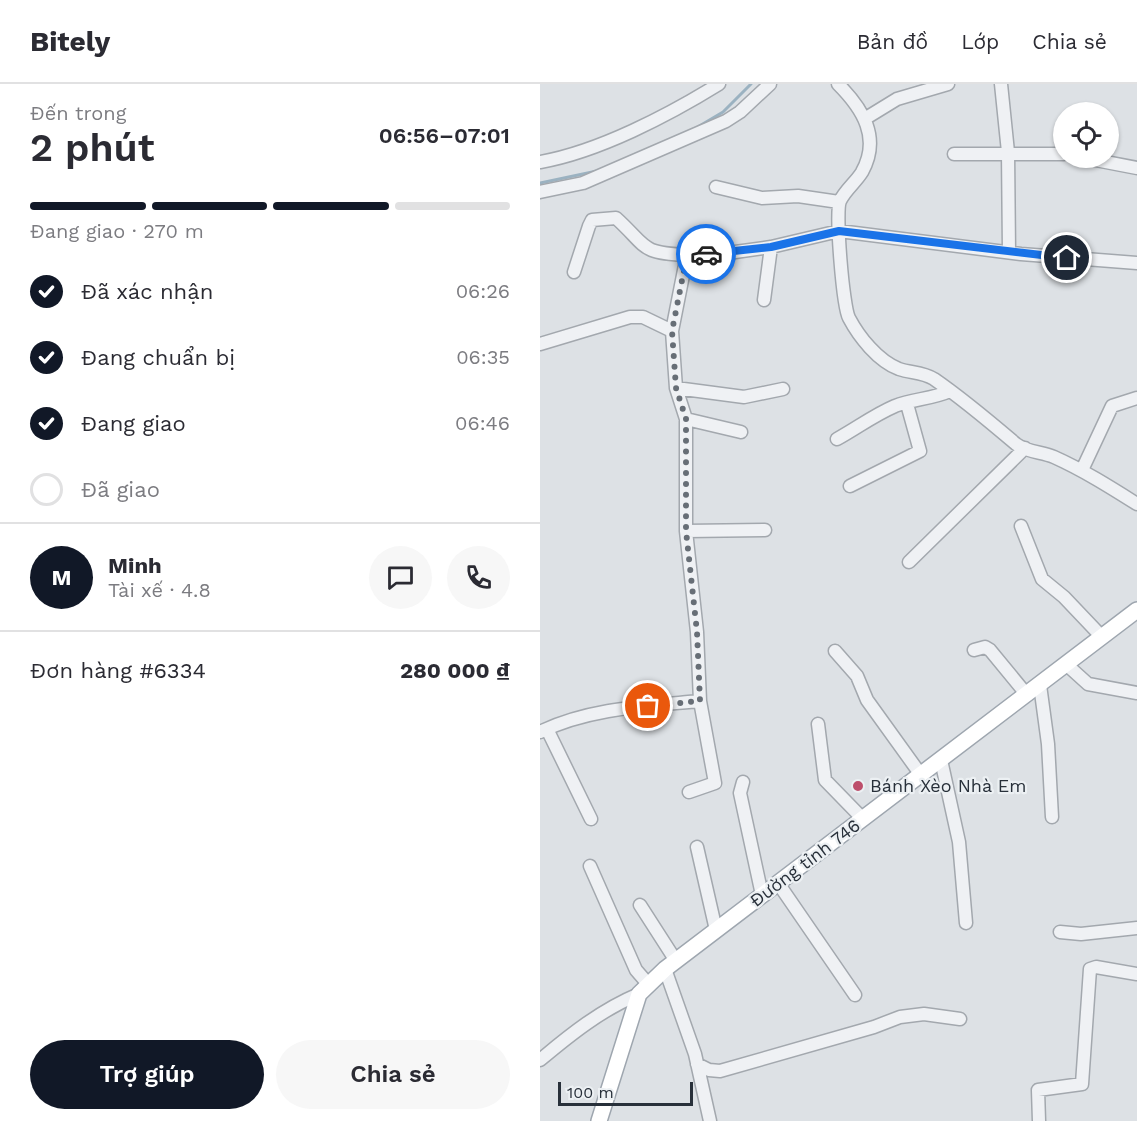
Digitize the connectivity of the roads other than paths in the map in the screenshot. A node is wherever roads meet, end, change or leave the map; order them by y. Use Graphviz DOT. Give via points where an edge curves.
graph roads {
  1 [pos="719,84"];
  2 [pos="770,84"];
  3 [pos="838,84"];
  4 [pos="948,84"];
  5 [pos="1001,84"];
  6 [pos="866,118"];
  7 [pos="1008,152"];
  8 [pos="954,153"];
  9 [pos="1053,154"];
  10 [pos="540,162"];
  11 [pos="1119,165"];
  12 [pos="1137,168"];
  13 [pos="716,187"];
  14 [pos="540,192"];
  15 [pos="839,202"];
  16 [pos="839,231"];
  17 [pos="771,247"];
  18 [pos="1009,252"];
  19 [pos="687,255"];
  20 [pos="1137,263"];
  21 [pos="574,272"];
  22 [pos="764,300"];
  23 [pos="672,331"];
  24 [pos="540,344"];
  25 [pos="676,388"];
  26 [pos="783,389"];
  27 [pos="950,391"];
  28 [pos="1136,401"];
  29 [pos="907,404"];
  30 [pos="686,419"];
  31 [pos="741,432"];
  32 [pos="837,439"];
  33 [pos="1025,448"];
  34 [pos="1082,470"];
  35 [pos="850,486"];
  36 [pos="1137,504"];
  37 [pos="1021,526"];
  38 [pos="765,530"];
  39 [pos="686,531"];
  40 [pos="909,562"];
  41 [pos="1137,610"];
  42 [pos="1102,638"];
  43 [pos="974,650"];
  44 [pos="835,651"];
  45 [pos="1067,665"];
  46 [pos="1040,685"];
  47 [pos="1137,693"];
  48 [pos="1027,695"];
  49 [pos="700,701"];
  50 [pos="818,724"];
  51 [pos="544,730"];
  52 [pos="941,760"];
  53 [pos="921,775"];
  54 [pos="743,782"];
  55 [pos="689,792"];
  56 [pos="1052,817"];
  57 [pos="591,819"];
  58 [pos="863,819"];
  59 [pos="697,847"];
  60 [pos="590,866"];
  61 [pos="778,883"];
  62 [pos="762,895"];
  63 [pos="640,905"];
  64 [pos="966,923"];
  65 [pos="1137,928"];
  66 [pos="716,930"];
  67 [pos="1060,932"];
  68 [pos="671,965"];
  69 [pos="1137,974"];
  70 [pos="644,989"];
  71 [pos="855,995"];
  72 [pos="960,1019"];
  73 [pos="540,1060"];
  74 [pos="697,1064"];
  75 [pos="599,1121"];
  76 [pos="710,1121"];
  77 [pos="1040,1121"];
  1 -- 10 [label="street" via="682,107 606,143"];
  2 -- 14 [label="street" via="726,121 583,183"];
  3 -- 6 [label="street"];
  4 -- 6 [label="street" via="897,99"];
  5 -- 7 [label="street"];
  6 -- 15 [label="street" via="871,150 862,171"];
  7 -- 8 [label="street"];
  7 -- 9 [label="street"];
  7 -- 18 [label="street"];
  11 -- 12 [label="street"];
  13 -- 15 [label="street" via="762,198 798,196"];
  15 -- 16 [label="street"];
  16 -- 17 [label="street"];
  16 -- 18 [label="street"];
  16 -- 27 [label="street" via="843,300 848,317 876,353 890,364 930,377"];
  17 -- 19 [label="street"];
  17 -- 22 [label="street"];
  18 -- 20 [label="street"];
  19 -- 21 [label="street" via="645,249 616,218 600,218 592,220 589,226"];
  19 -- 23 [label="street"];
  23 -- 24 [label="street" via="643,317 630,317"];
  23 -- 25 [label="street"];
  25 -- 26 [label="street" via="744,397"];
  25 -- 30 [label="street"];
  27 -- 29 [label="street"];
  27 -- 33 [label="street"];
  28 -- 34 [label="street" via="1112,406"];
  29 -- 32 [label="street" via="862,422"];
  29 -- 35 [label="street" via="920,451"];
  30 -- 31 [label="street"];
  30 -- 39 [label="street"];
  33 -- 34 [label="street"];
  33 -- 40 [label="street"];
  34 -- 36 [label="street"];
  37 -- 42 [label="street" via="1042,579"];
  38 -- 39 [label="street"];
  39 -- 49 [label="street"];
  41 -- 42 [label="main road, Đường tỉnh 746"];
  42 -- 45 [label="main road, Đường tỉnh 746"];
  43 -- 48 [label="street" via="990,650"];
  44 -- 53 [label="street" via="857,676 867,700"];
  45 -- 46 [label="main road, Đường tỉnh 746"];
  45 -- 47 [label="street" via="1088,684"];
  46 -- 48 [label="main road, Đường tỉnh 746"];
  46 -- 56 [label="street"];
  48 -- 52 [label="main road, Đường tỉnh 746"];
  49 -- 51 [label="street" via="576,717"];
  49 -- 55 [label="street" via="715,783"];
  50 -- 58 [label="street" via="825,780"];
  51 -- 57 [label="street"];
  52 -- 53 [label="main road, Đường tỉnh 746"];
  52 -- 64 [label="street" via="959,842"];
  53 -- 58 [label="main road, Đường tỉnh 746"];
  54 -- 62 [label="street" via="741,801"];
  58 -- 61 [label="main road, Đường tỉnh 746"];
  59 -- 66 [label="street"];
  60 -- 70 [label="street"];
  61 -- 62 [label="main road, Đường tỉnh 746"];
  61 -- 71 [label="street"];
  62 -- 66 [label="main road, Đường tỉnh 746"];
  63 -- 68 [label="street"];
  65 -- 67 [label="street" via="1081,934"];
  66 -- 68 [label="main road, Đường tỉnh 746"];
  68 -- 70 [label="main road, Đường tỉnh 746"];
  68 -- 74 [label="street"];
  69 -- 77 [label="street" via="1090,969 1082,1084 1038,1090"];
  70 -- 73 [label="street" via="578,1028"];
  70 -- 75 [label="main road, Đường tỉnh 746"];
  72 -- 74 [label="street" via="924,1014 900,1017 720,1071"];
  74 -- 76 [label="street"];
}
